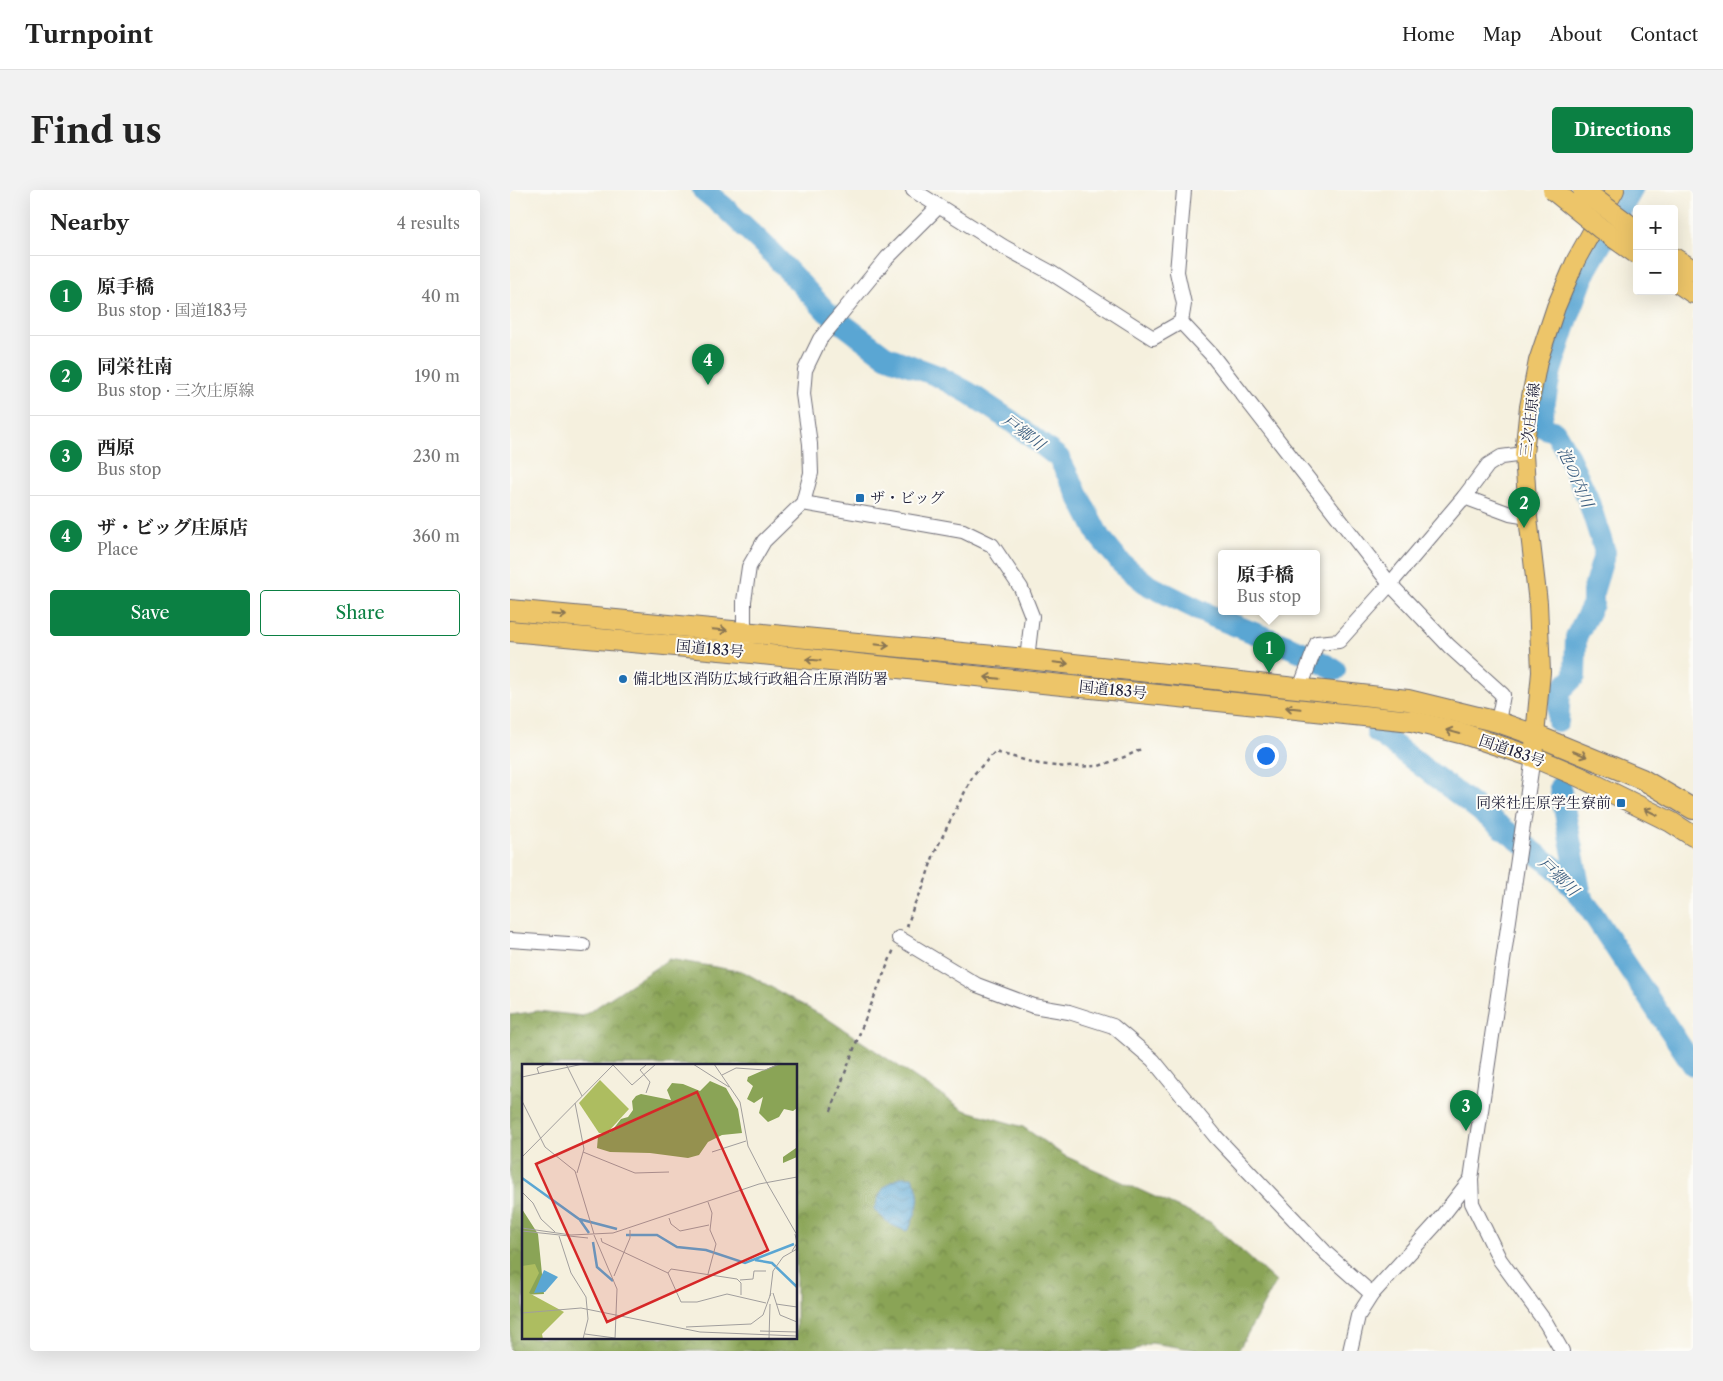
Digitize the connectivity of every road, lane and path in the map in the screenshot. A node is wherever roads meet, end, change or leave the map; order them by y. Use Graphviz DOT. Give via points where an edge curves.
graph roads {
  1 [pos="913,190"];
  2 [pos="1184,190"];
  3 [pos="1552,190"];
  4 [pos="1583,190"];
  5 [pos="1615,190"];
  6 [pos="938,207"];
  7 [pos="1633,228"];
  8 [pos="1633,251"];
  9 [pos="1678,261"];
  10 [pos="1693,270"];
  11 [pos="1678,283"];
  12 [pos="1693,293"];
  13 [pos="1181,322"];
  14 [pos="1524,454"];
  15 [pos="1464,497"];
  16 [pos="803,503"];
  17 [pos="1528,517"];
  18 [pos="1390,584"];
  19 [pos="510,610"];
  20 [pos="510,630"];
  21 [pos="744,632"];
  22 [pos="742,652"];
  23 [pos="1027,659"];
  24 [pos="1300,688"];
  25 [pos="1498,722"];
  26 [pos="1535,735"];
  27 [pos="1141,749"];
  28 [pos="1533,757"];
  29 [pos="1693,809"];
  30 [pos="1693,836"];
  31 [pos="899,938"];
  32 [pos="510,940"];
  33 [pos="583,945"];
  34 [pos="831,1111"];
  35 [pos="1471,1179"];
  36 [pos="1372,1294"];
  37 [pos="1350,1351"];
  38 [pos="1562,1351"];
  1 -- 6 [label="street"];
  2 -- 13 [label="street" via="1177,272 1184,304"];
  3 -- 8 [label="highway, bridge"];
  4 -- 7 [label="highway, bridge"];
  5 -- 14 [label="main road, 三次庄原線" via="1576,260 1556,306 1538,361"];
  6 -- 13 [label="street" via="1050,272 1153,338"];
  6 -- 16 [label="street" via="887,258 820,339 805,370 803,394 811,473"];
  9 -- 10 [label="highway"];
  11 -- 12 [label="highway"];
  13 -- 18 [label="street" via="1211,354"];
  14 -- 15 [label="street" via="1501,457 1488,466"];
  14 -- 17 [label="main road, 三次庄原線"];
  15 -- 17 [label="street" via="1510,514"];
  15 -- 18 [label="street"];
  16 -- 21 [label="street" via="764,541 749,567"];
  16 -- 23 [label="street" via="964,530 992,545 1021,588 1032,616"];
  17 -- 26 [label="main road, 三次庄原線" via="1538,603 1541,672"];
  18 -- 24 [label="street" via="1339,641 1317,643"];
  18 -- 25 [label="street" via="1449,646 1503,695"];
  19 -- 21 [label="highway, 国道183号, one-way"];
  20 -- 22 [label="highway, 国道183号"];
  21 -- 22 [label="street"];
  21 -- 23 [label="highway, 国道183号, one-way"];
  28 -- 22 [label="highway, 国道183号, one-way" via="1412,721"];
  23 -- 24 [label="highway, 国道183号, one-way"];
  24 -- 25 [label="highway, 国道183号" via="1408,700"];
  25 -- 26 [label="highway, 国道183号"];
  26 -- 28 [label="main road, 三次庄原線"];
  26 -- 29 [label="highway, 国道183号, one-way" via="1642,779"];
  27 -- 31 [label="path" via="1099,766 1065,767 1039,764 995,752 974,774 934,854 906,931"];
  30 -- 28 [label="highway, 国道183号, one-way" via="1597,785"];
  28 -- 35 [label="street"];
  31 -- 34 [label="path"];
  31 -- 36 [label="street" via="978,985 1033,1006 1069,1012 1113,1026 1152,1060 1216,1137 1327,1254"];
  32 -- 33 [label="street"];
  35 -- 36 [label="street" via="1435,1225"];
  35 -- 38 [label="street" via="1472,1203 1496,1253"];
  36 -- 37 [label="street" via="1358,1316"];
}
